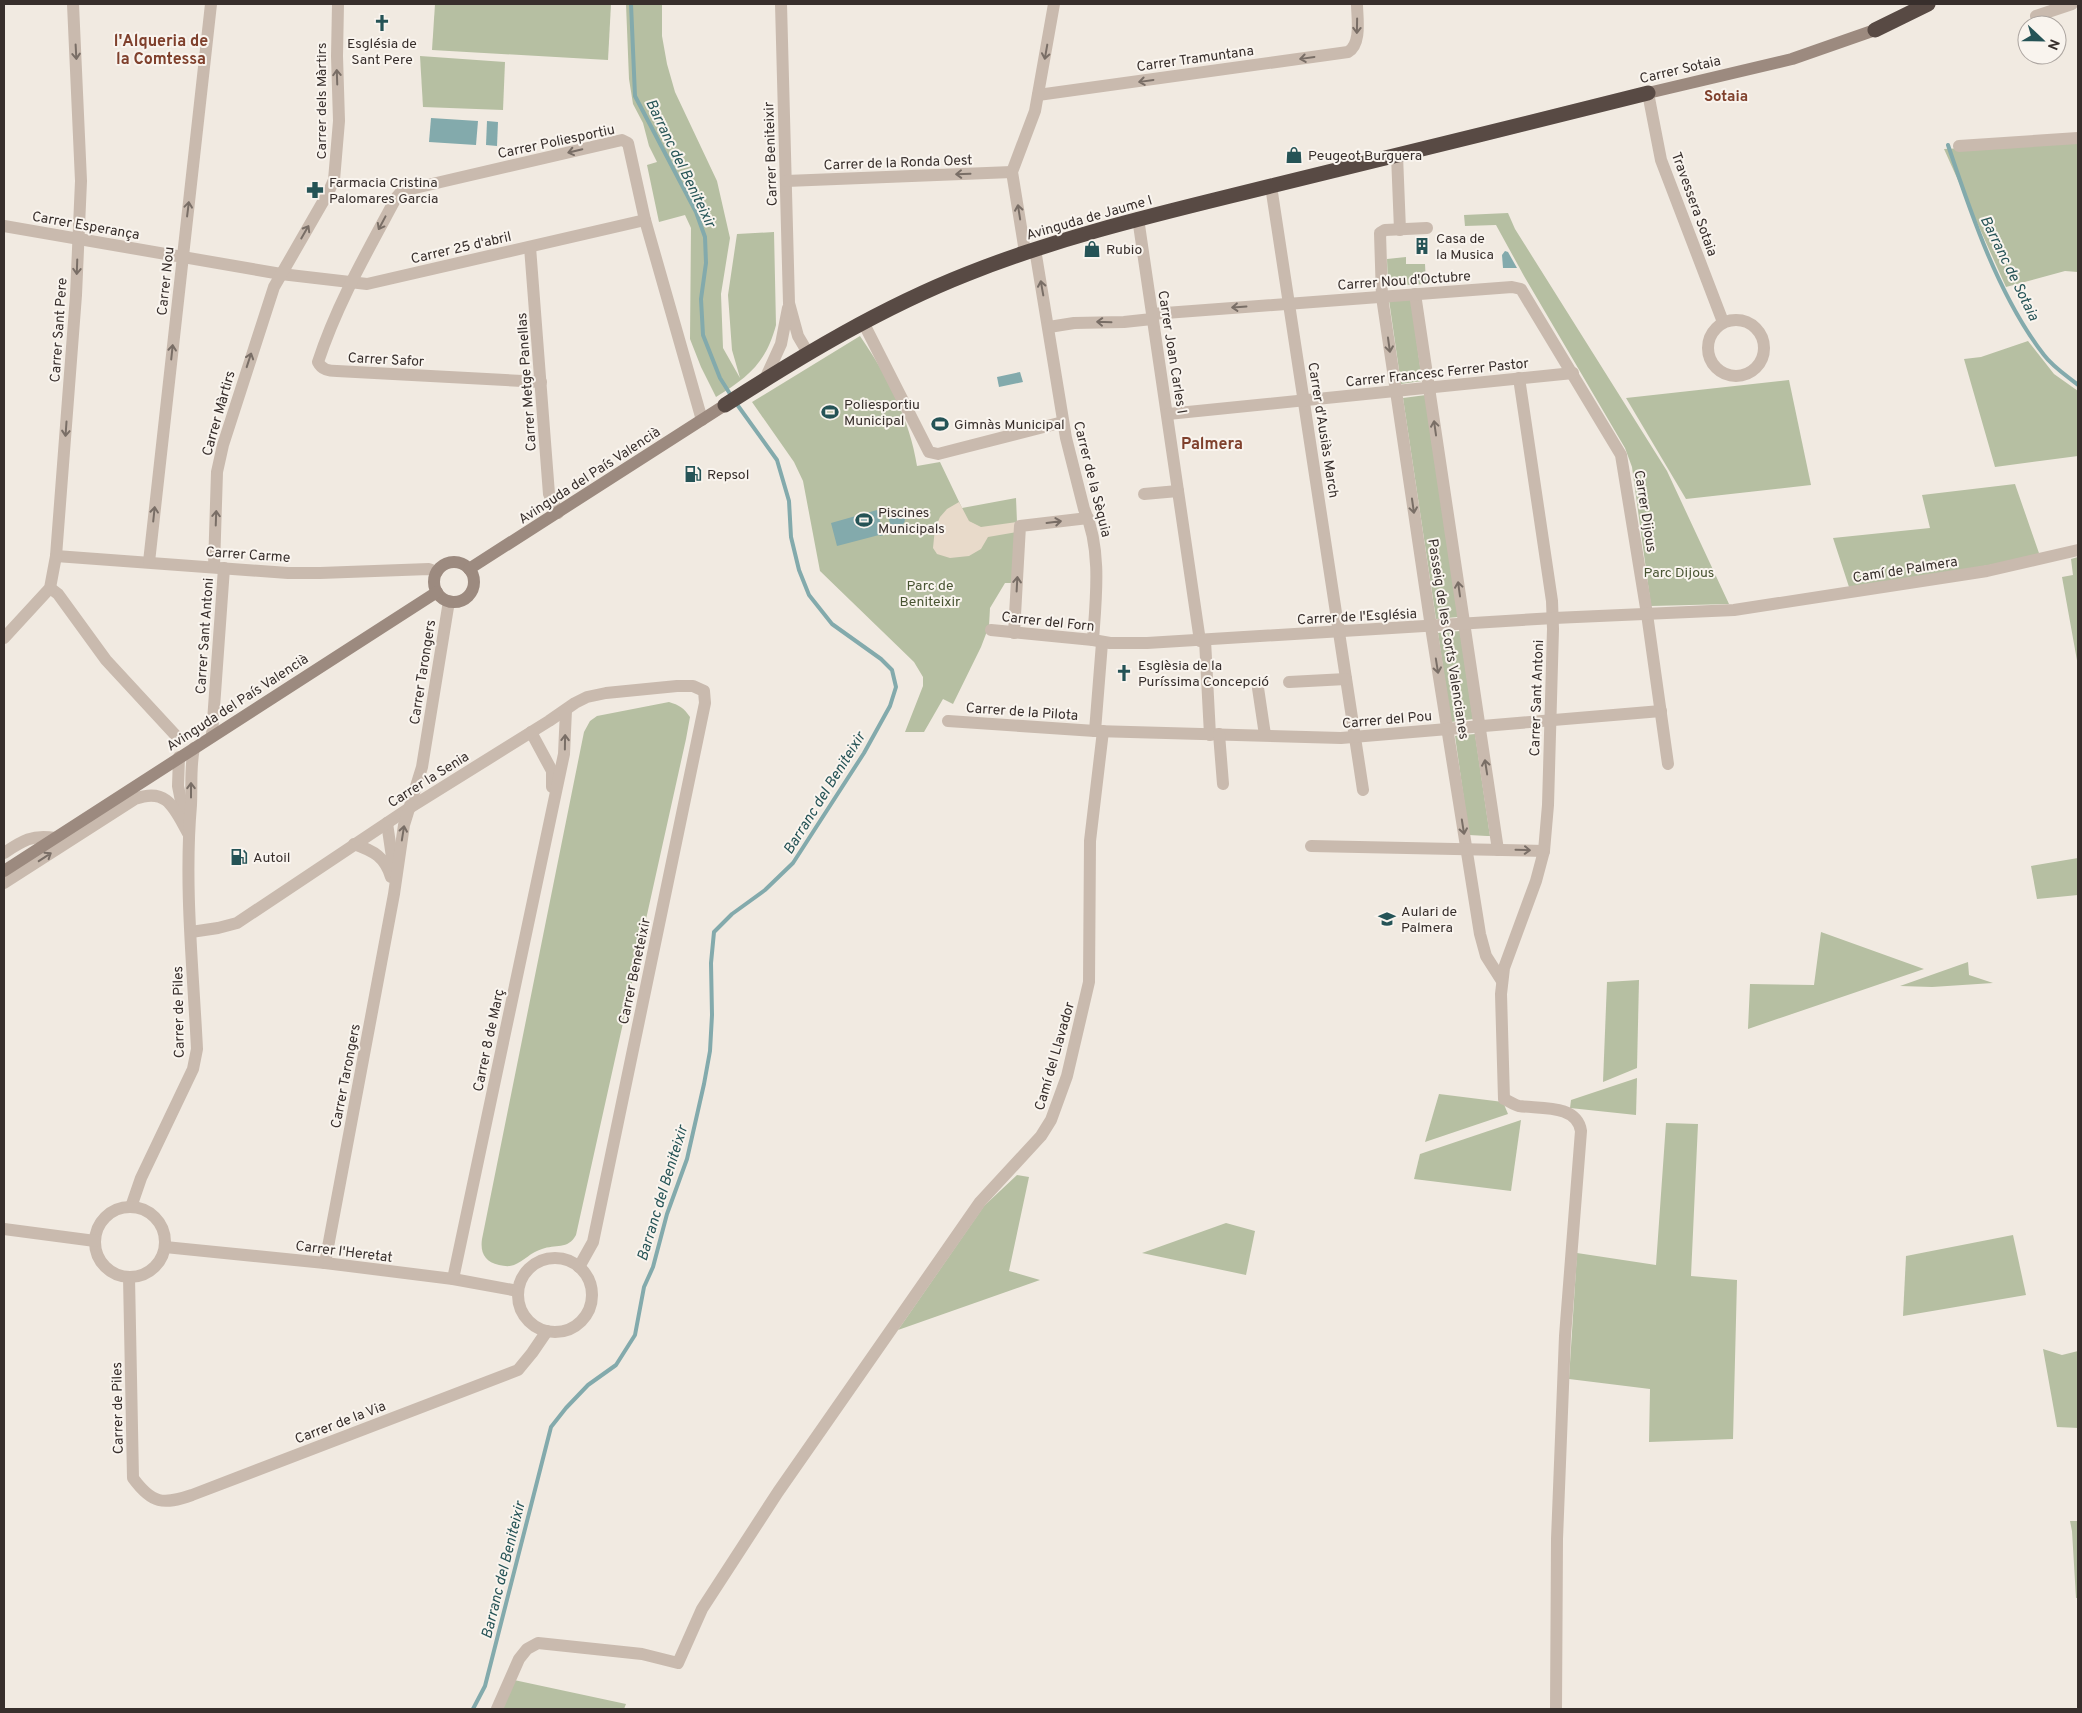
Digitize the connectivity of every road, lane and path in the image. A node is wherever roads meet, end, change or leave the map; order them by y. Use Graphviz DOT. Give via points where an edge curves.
graph roads {
  1 [pos="73,4"];
  2 [pos="211,4"];
  3 [pos="338,4"];
  4 [pos="781,4"];
  5 [pos="1054,4"];
  6 [pos="1357,4"];
  7 [pos="1928,4"];
  8 [pos="2072,4"];
  9 [pos="2039,15"];
  10 [pos="1875,30"];
  11 [pos="1648,93"];
  12 [pos="1038,95"];
  13 [pos="1490,133"];
  14 [pos="2078,138"];
  15 [pos="1959,146"];
  16 [pos="1398,155"];
  17 [pos="1012,172"];
  18 [pos="786,181"];
  19 [pos="1271,186"];
  20 [pos="1138,218"];
  21 [pos="645,220"];
  22 [pos="4,226"];
  23 [pos="1427,228"];
  24 [pos="1400,230"];
  25 [pos="78,239"];
  26 [pos="530,247"];
  27 [pos="1030,250"];
  28 [pos="182,257"];
  29 [pos="281,274"];
  30 [pos="350,283"];
  31 [pos="1521,289"];
  32 [pos="1414,294"];
  33 [pos="1382,297"];
  34 [pos="789,303"];
  35 [pos="1288,303"];
  36 [pos="1152,316"];
  37 [pos="863,322"];
  38 [pos="1723,322"];
  39 [pos="1049,327"];
  40 [pos="784,334"];
  41 [pos="808,353"];
  42 [pos="794,362"];
  43 [pos="1573,373"];
  44 [pos="1519,378"];
  45 [pos="541,382"];
  46 [pos="759,383"];
  47 [pos="1429,387"];
  48 [pos="1396,391"];
  49 [pos="1305,401"];
  50 [pos="725,405"];
  51 [pos="1168,414"];
  52 [pos="702,420"];
  53 [pos="1063,422"];
  54 [pos="1178,491"];
  55 [pos="1144,494"];
  56 [pos="558,513"];
  57 [pos="1088,518"];
  58 [pos="2078,550"];
  59 [pos="56,556"];
  60 [pos="149,562"];
  61 [pos="219,567"];
  62 [pos="470,569"];
  63 [pos="437,572"];
  64 [pos="50,588"];
  65 [pos="437,592"];
  66 [pos="449,601"];
  67 [pos="1734,610"];
  68 [pos="1647,614"];
  69 [pos="1554,618"];
  70 [pos="1465,624"];
  71 [pos="1431,626"];
  72 [pos="992,630"];
  73 [pos="1340,632"];
  74 [pos="1014,633"];
  75 [pos="4,638"];
  76 [pos="1098,641"];
  77 [pos="1203,641"];
  78 [pos="1346,679"];
  79 [pos="1289,682"];
  80 [pos="693,686"];
  81 [pos="1258,688"];
  82 [pos="566,710"];
  83 [pos="1660,711"];
  84 [pos="948,720"];
  85 [pos="1550,721"];
  86 [pos="1480,726"];
  87 [pos="1448,729"];
  88 [pos="1099,731"];
  89 [pos="531,732"];
  90 [pos="1214,734"];
  91 [pos="212,736"];
  92 [pos="1265,736"];
  93 [pos="1355,738"];
  94 [pos="180,739"];
  95 [pos="194,748"];
  96 [pos="179,757"];
  97 [pos="1668,764"];
  98 [pos="1223,784"];
  99 [pos="1363,790"];
  100 [pos="411,807"];
  101 [pos="552,807"];
  102 [pos="387,823"];
  103 [pos="188,833"];
  104 [pos="54,838"];
  105 [pos="354,844"];
  106 [pos="1311,846"];
  107 [pos="1466,848"];
  108 [pos="1498,850"];
  109 [pos="1544,851"];
  110 [pos="4,853"];
  111 [pos="4,871"];
  112 [pos="4,883"];
  113 [pos="394,894"];
  114 [pos="190,932"];
  115 [pos="1502,982"];
  116 [pos="132,1207"];
  117 [pos="4,1229"];
  118 [pos="95,1241"];
  119 [pos="165,1247"];
  120 [pos="325,1263"];
  121 [pos="579,1267"];
  122 [pos="129,1277"];
  123 [pos="453,1279"];
  124 [pos="518,1291"];
  125 [pos="547,1331"];
  126 [pos="134,1478"];
  127 [pos="498,1709"];
  128 [pos="1556,1709"];
  1 -- 25 [label="street, Carrer Sant Pere, one-way" via="81,160"];
  28 -- 2 [label="street, Carrer Nou, one-way"];
  29 -- 3 [label="street, Carrer dels Màrtirs, one-way" via="328,194 335,172 339,121"];
  4 -- 18 [label="street, Carrer Beniteixir"];
  5 -- 12 [label="street, one-way"];
  6 -- 12 [label="street, Carrer Tramuntana, one-way" via="1357,36 1354,48 1348,52"];
  7 -- 10 [label="highway"];
  8 -- 9 [label="street"];
  10 -- 11 [label="main road, Carrer Sotaia" via="1792,59"];
  11 -- 13 [label="highway, Carrer Sotaia"];
  11 -- 38 [label="street, Travessera Sotaia" via="1660,160"];
  12 -- 17 [label="street" via="1032,121"];
  13 -- 16 [label="highway, Avinguda de Jaume I"];
  14 -- 15 [label="street"];
  16 -- 19 [label="highway, Avinguda de Jaume I"];
  16 -- 24 [label="street"];
  17 -- 18 [label="street, Carrer de la Ronda Oest, one-way"];
  27 -- 17 [label="street, Carrer de la Sèquia, one-way"];
  18 -- 34 [label="street, Carrer Beniteixir"];
  19 -- 20 [label="highway, Avinguda de Jaume I"];
  19 -- 35 [label="street, Carrer d'Ausiàs March"];
  20 -- 27 [label="highway, Avinguda de Jaume I"];
  20 -- 36 [label="street, Carrer Joan Carles I"];
  21 -- 26 [label="street, Carrer 25 d'abril"];
  21 -- 30 [label="street, Carrer Poliesportiu, one-way" via="628,143 622,140 402,191"];
  21 -- 52 [label="street, Carrer Poliesportiu"];
  22 -- 25 [label="street, Carrer Esperança"];
  23 -- 24 [label="street"];
  24 -- 33 [label="street" via="1380,233"];
  25 -- 28 [label="street, Carrer Esperança"];
  25 -- 59 [label="street, Carrer Sant Pere, one-way"];
  26 -- 30 [label="street, Carrer 25 d'abril" via="367,284"];
  26 -- 45 [label="street, Carrer Metge Panellas"];
  27 -- 37 [label="highway, Avinguda de Jaume I" via="937,286"];
  39 -- 27 [label="street, Carrer de la Sèquia, one-way"];
  28 -- 29 [label="street, Carrer Esperança"];
  60 -- 28 [label="street, Carrer Nou, one-way"];
  29 -- 30 [label="street, Carrer 25 d'abril"];
  61 -- 29 [label="street, Carrer Màrtirs, one-way" via="218,464 269,300"];
  30 -- 45 [label="street, Carrer Safor" via="329,327 318,362 326,370"];
  31 -- 32 [label="street, Carrer Nou d'Octubre"];
  31 -- 43 [label="street, Carrer Dijous"];
  32 -- 33 [label="street, Carrer Nou d'Octubre"];
  32 -- 47 [label="street, Passeig de les Corts Valencianes"];
  33 -- 35 [label="street, Carrer Nou d'Octubre"];
  33 -- 48 [label="street, Passeig de les Corts Valencianes, one-way"];
  34 -- 40 [label="street, Carrer Beniteixir"];
  34 -- 41 [label="street, Carrer Beniteixir" via="798,336"];
  35 -- 36 [label="street, Carrer Nou d'Octubre, one-way"];
  35 -- 49 [label="street, Carrer d'Ausiàs March"];
  36 -- 39 [label="street, Carrer Nou d'Octubre, one-way" via="1124,322"];
  36 -- 51 [label="street, Carrer Joan Carles I"];
  37 -- 41 [label="highway, Avinguda de Jaume I"];
  37 -- 53 [label="street" via="929,452 938,454"];
  38 -- 38 [label="street" via="1709,339 1708,356 1712,365 1726,376 1750,374 1763,358 1762,338 1757,329 1744,321"];
  39 -- 53 [label="street, Carrer de la Sèquia"];
  40 -- 42 [label="street, Carrer Beniteixir" via="786,350"];
  40 -- 46 [label="street, Carrer Beniteixir" via="776,357"];
  41 -- 42 [label="highway, Avinguda de Jaume I"];
  42 -- 46 [label="highway, Avinguda de Jaume I"];
  43 -- 44 [label="street, Carrer Francesc Ferrer Pastor"];
  43 -- 68 [label="street, Carrer Dijous" via="1622,455"];
  44 -- 47 [label="street, Carrer Francesc Ferrer Pastor"];
  44 -- 69 [label="street, Carrer Sant Antoni"];
  45 -- 56 [label="street, Carrer Metge Panellas" via="549,494"];
  46 -- 50 [label="highway, Avinguda de Jaume I"];
  47 -- 48 [label="street, Carrer Francesc Ferrer Pastor"];
  70 -- 47 [label="street, Passeig de les Corts Valencianes, one-way"];
  48 -- 49 [label="street, Carrer Francesc Ferrer Pastor"];
  48 -- 71 [label="street, Passeig de les Corts Valencianes, one-way"];
  49 -- 51 [label="street, Carrer Francesc Ferrer Pastor"];
  49 -- 73 [label="street, Carrer d'Ausiàs March"];
  50 -- 52 [label="main road, Avinguda del País Valencià"];
  51 -- 54 [label="street, Carrer Joan Carles I"];
  52 -- 56 [label="main road, Avinguda del País Valencià"];
  53 -- 57 [label="street, Carrer de la Sèquia"];
  54 -- 55 [label="street"];
  54 -- 77 [label="street, Carrer Joan Carles I"];
  56 -- 62 [label="main road, Avinguda del País Valencià"];
  74 -- 57 [label="street, one-way" via="1020,526"];
  57 -- 76 [label="street, Carrer de la Sèquia" via="1096,569"];
  58 -- 67 [label="street, Camí de Palmera" via="1987,571"];
  59 -- 60 [label="street, Carrer Carme"];
  59 -- 64 [label="street, Carrer Sant Pere"];
  60 -- 61 [label="street, Carrer Carme"];
  61 -- 63 [label="street, Carrer Carme" via="312,573 429,569"];
  61 -- 91 [label="street, Carrer Sant Antoni"];
  62 -- 63 [label="main road" via="453,562 445,564"];
  62 -- 66 [label="main road" via="474,580 472,591 461,601"];
  63 -- 65 [label="main road" via="434,582"];
  64 -- 75 [label="street"];
  64 -- 94 [label="street" via="58,594 106,660"];
  65 -- 66 [label="main road"];
  65 -- 91 [label="main road, Avinguda del País Valencià"];
  66 -- 100 [label="street, Carrer Tarongers" via="422,767"];
  67 -- 68 [label="street, Carrer de l'Església"];
  68 -- 69 [label="street, Carrer de l'Església"];
  68 -- 83 [label="street, Carrer Dijous"];
  69 -- 70 [label="street, Carrer de l'Església"];
  69 -- 85 [label="street, Carrer Sant Antoni"];
  70 -- 71 [label="street, Carrer de l'Església"];
  70 -- 86 [label="street, Passeig de les Corts Valencianes"];
  71 -- 73 [label="street, Carrer de l'Església"];
  71 -- 87 [label="street, Passeig de les Corts Valencianes, one-way"];
  72 -- 74 [label="street, Carrer del Forn"];
  73 -- 77 [label="street, Carrer de l'Església"];
  73 -- 78 [label="street, Carrer d'Ausiàs March"];
  74 -- 76 [label="street, Carrer del Forn"];
  76 -- 77 [label="street, Carrer de l'Església" via="1132,644"];
  76 -- 88 [label="street, Carrer de la Sèquia"];
  77 -- 90 [label="street, Carrer Joan Carles I"];
  78 -- 79 [label="street"];
  78 -- 93 [label="street, Carrer d'Ausiàs March"];
  80 -- 82 [label="street, Carrer la Senia" via="606,693 587,697"];
  80 -- 121 [label="street, Carrer Beneteixir" via="704,691 705,703 593,1242"];
  81 -- 92 [label="street"];
  82 -- 89 [label="street, Carrer la Senia"];
  101 -- 82 [label="street, Carrer 8 de Març, one-way" via="564,754"];
  83 -- 85 [label="street, Carrer del Pou"];
  83 -- 97 [label="street, Carrer Dijous"];
  84 -- 88 [label="street, Carrer de la Pilota"];
  85 -- 86 [label="street, Carrer del Pou"];
  85 -- 109 [label="street, Carrer Sant Antoni"];
  86 -- 87 [label="street, Carrer del Pou"];
  108 -- 86 [label="street, Passeig de les Corts Valencianes, one-way"];
  87 -- 93 [label="street, Carrer del Pou"];
  87 -- 107 [label="street, Passeig de les Corts Valencianes, one-way"];
  88 -- 90 [label="street, Carrer del Pou"];
  88 -- 127 [label="street, Camí del Llavador" via="1090,841 1089,982 1058,1105 1041,1136 980,1202 778,1492 702,1608 678,1663 642,1654 538,1643 519,1659"];
  89 -- 100 [label="street, Carrer la Senia"];
  89 -- 101 [label="street, Carrer 8 de Març" via="552,771"];
  90 -- 92 [label="street, Carrer del Pou"];
  90 -- 98 [label="street"];
  91 -- 95 [label="main road, Avinguda del País Valencià"];
  92 -- 93 [label="street, Carrer del Pou"];
  93 -- 99 [label="street, Carrer d'Ausiàs March"];
  95 -- 96 [label="main road, Avinguda del País Valencià"];
  103 -- 95 [label="street, Carrer de Piles, one-way"];
  96 -- 103 [label="street, Carrer de Piles" via="178,786"];
  96 -- 104 [label="main road, Avinguda del País Valencià"];
  100 -- 102 [label="street, Carrer la Senia"];
  113 -- 100 [label="street, Carrer Tarongers, one-way" via="404,824"];
  101 -- 123 [label="street, Carrer 8 de Març"];
  102 -- 105 [label="street, Carrer la Senia"];
  102 -- 113 [label="street, Carrer Tarongers" via="393,854"];
  112 -- 103 [label="street, one-way" via="128,804 151,794 163,797"];
  103 -- 114 [label="street, Carrer de Piles"];
  104 -- 110 [label="street" via="32,838"];
  104 -- 111 [label="main road, Avinguda del País Valencià"];
  105 -- 113 [label="street, Carrer Tarongers" via="387,863"];
  105 -- 114 [label="street, Carrer la Senia" via="237,923"];
  106 -- 107 [label="street"];
  107 -- 108 [label="street"];
  107 -- 115 [label="street, Passeig de les Corts Valencianes" via="1483,945 1491,967"];
  108 -- 109 [label="street, one-way"];
  109 -- 115 [label="street, Carrer Sant Antoni"];
  113 -- 120 [label="street, Carrer Tarongers"];
  114 -- 116 [label="street, Carrer de Piles" via="196,1060 141,1178"];
  115 -- 128 [label="street, Carrer Sant Antoni" via="1504,1099 1516,1106 1571,1113 1578,1120 1581,1131 1565,1336 1557,1539"];
  116 -- 118 [label="street" via="114,1211 106,1217"];
  116 -- 119 [label="street" via="153,1216 161,1226"];
  117 -- 118 [label="street"];
  118 -- 122 [label="street" via="96,1252 108,1270"];
  119 -- 120 [label="street, Carrer l'Heretat"];
  119 -- 122 [label="street" via="152,1270"];
  120 -- 123 [label="street, Carrer l'Heretat"];
  121 -- 124 [label="street" via="558,1258 536,1263 521,1280"];
  121 -- 125 [label="street" via="590,1285 590,1306 581,1320 568,1329"];
  122 -- 126 [label="street, Carrer de Piles"];
  123 -- 124 [label="street, Carrer l'Heretat"];
  124 -- 125 [label="street" via="522,1312 533,1324"];
  125 -- 126 [label="street, Carrer de la Via" via="518,1370 192,1495 160,1501 142,1490"];
}
